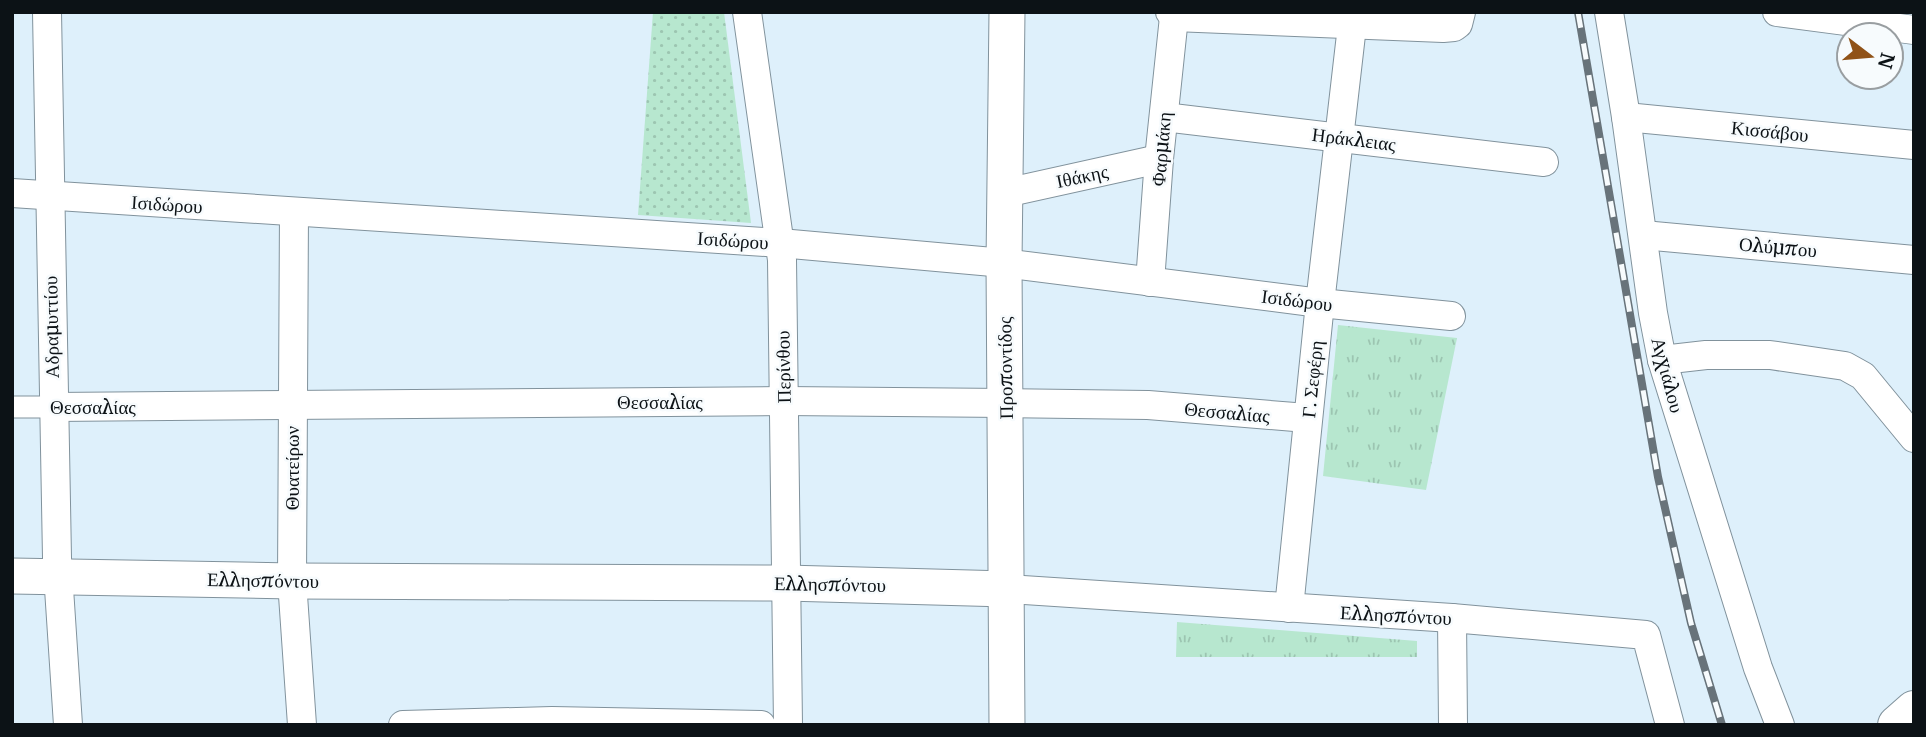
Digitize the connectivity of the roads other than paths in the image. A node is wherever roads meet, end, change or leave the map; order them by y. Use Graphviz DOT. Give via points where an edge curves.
graph roads {
  1 [pos="47,12"];
  2 [pos="747,12"];
  3 [pos="1007,12"];
  4 [pos="1609,12"];
  5 [pos="1777,12"];
  6 [pos="1172,15"];
  7 [pos="1282,17"];
  8 [pos="1460,18"];
  9 [pos="1352,26"];
  10 [pos="1914,30"];
  11 [pos="1164,117"];
  12 [pos="1626,117"];
  13 [pos="1339,136"];
  14 [pos="1914,145"];
  15 [pos="1159,159"];
  16 [pos="1544,162"];
  17 [pos="12,193"];
  18 [pos="1005,193"];
  19 [pos="48,196"];
  20 [pos="294,212"];
  21 [pos="1643,235"];
  22 [pos="780,243"];
  23 [pos="1914,260"];
  24 [pos="1004,263"];
  25 [pos="1150,282"];
  26 [pos="1320,303"];
  27 [pos="1451,316"];
  28 [pos="1662,360"];
  29 [pos="784,401"];
  30 [pos="1006,403"];
  31 [pos="292,405"];
  32 [pos="12,407"];
  33 [pos="53,407"];
  34 [pos="1307,418"];
  35 [pos="1914,438"];
  36 [pos="12,576"];
  37 [pos="58,577"];
  38 [pos="292,580"];
  39 [pos="786,583"];
  40 [pos="1007,589"];
  41 [pos="1289,608"];
  42 [pos="1452,618"];
  43 [pos="1914,710"];
  44 [pos="68,725"];
  45 [pos="302,725"];
  46 [pos="403,725"];
  47 [pos="761,725"];
  48 [pos="788,725"];
  49 [pos="1007,725"];
  50 [pos="1453,725"];
  51 [pos="1670,725"];
  52 [pos="1780,725"];
  53 [pos="1897,725"];
  1 -- 19 [label="street, Αδραμυττίου"];
  2 -- 22 [label="street, Περίνθου"];
  3 -- 18 [label="street, Προποντίδος"];
  4 -- 12 [label="street, Αγχιάλου"];
  5 -- 10 [label="street"];
  6 -- 7 [label="street"];
  6 -- 11 [label="street, Φαρμάκη"];
  7 -- 9 [label="street"];
  8 -- 9 [label="street" via="1454,27 1443,28"];
  9 -- 13 [label="street, Γ. Σεφέρη"];
  11 -- 13 [label="street, Ηράκλειας"];
  11 -- 15 [label="street, Φαρμάκη"];
  12 -- 14 [label="street, Κισσάβου"];
  12 -- 21 [label="street, Αγχιάλου"];
  13 -- 16 [label="street, Ηράκλειας"];
  13 -- 26 [label="street, Γ. Σεφέρη"];
  15 -- 18 [label="street, Ιθάκης"];
  15 -- 25 [label="street, Φαρμάκη"];
  17 -- 19 [label="street, Ισιδώρου"];
  18 -- 24 [label="street, Προποντίδος"];
  19 -- 20 [label="street, Ισιδώρου"];
  19 -- 33 [label="street, Αδραμυττίου"];
  20 -- 22 [label="street, Ισιδώρου"];
  20 -- 31 [label="street, Θυατείρων"];
  21 -- 23 [label="street, Ολύμπου"];
  21 -- 28 [label="street, Αγχιάλου"];
  22 -- 24 [label="street, Ισιδώρου"];
  22 -- 29 [label="street, Περίνθου"];
  24 -- 25 [label="street, Ισιδώρου"];
  24 -- 30 [label="street, Προποντίδος"];
  25 -- 26 [label="street, Ισιδώρου"];
  26 -- 27 [label="street, Ισιδώρου"];
  26 -- 34 [label="street, Γ. Σεφέρη"];
  28 -- 35 [label="street" via="1770,355 1846,366 1863,376"];
  28 -- 52 [label="street, Αγχιάλου"];
  29 -- 30 [label="street, Θεσσαλίας"];
  29 -- 31 [label="street, Θεσσαλίας"];
  29 -- 39 [label="street, Περίνθου"];
  30 -- 34 [label="street, Θεσσαλίας" via="1148,405"];
  30 -- 40 [label="street, Προποντίδος"];
  31 -- 33 [label="street, Θεσσαλίας"];
  31 -- 38 [label="street, Θυατείρων"];
  32 -- 33 [label="street, Θεσσαλίας"];
  33 -- 37 [label="street, Αδραμυττίου"];
  34 -- 41 [label="street, Γ. Σεφέρη"];
  36 -- 37 [label="street, Ελλησπόντου"];
  37 -- 38 [label="street, Ελλησπόντου"];
  37 -- 44 [label="street, Αδραμυττίου"];
  38 -- 39 [label="street, Ελλησπόντου"];
  38 -- 45 [label="street, Θυατείρων"];
  39 -- 40 [label="street, Ελλησπόντου"];
  39 -- 48 [label="street, Περίνθου"];
  40 -- 41 [label="street, Ελλησπόντου"];
  40 -- 49 [label="street, Προποντίδος"];
  41 -- 42 [label="street, Ελλησπόντου"];
  42 -- 50 [label="street"];
  42 -- 51 [label="street, Ελλησπόντου" via="1646,635"];
  43 -- 53 [label="main road"];
  46 -- 47 [label="street"];
}
